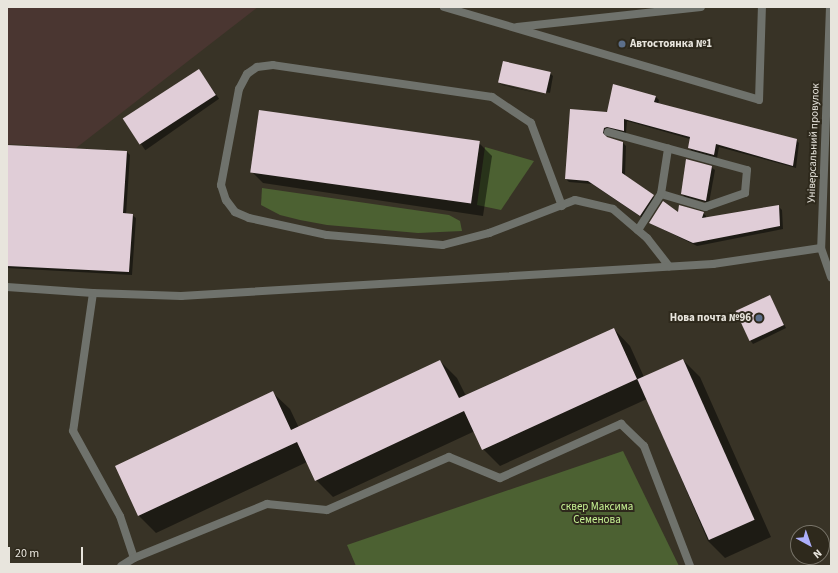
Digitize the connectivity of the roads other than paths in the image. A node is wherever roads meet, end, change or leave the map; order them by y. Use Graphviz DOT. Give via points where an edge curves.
graph roads {
  1 [pos="444,7"];
  2 [pos="701,7"];
  3 [pos="762,7"];
  4 [pos="830,7"];
  5 [pos="513,27"];
  6 [pos="829,100"];
  7 [pos="608,132"];
  8 [pos="668,148"];
  9 [pos="661,194"];
  10 [pos="562,206"];
  11 [pos="638,230"];
  12 [pos="821,248"];
  13 [pos="669,266"];
  14 [pos="831,278"];
  15 [pos="7,287"];
  16 [pos="93,293"];
  17 [pos="134,558"];
  18 [pos="122,566"];
  19 [pos="690,566"];
  1 -- 5 [label="street"];
  2 -- 5 [label="street"];
  3 -- 5 [label="street" via="759,100"];
  4 -- 6 [label="street, Універсальний провулок"];
  6 -- 12 [label="street, Універсальний провулок"];
  7 -- 8 [label="street"];
  8 -- 9 [label="street"];
  8 -- 9 [label="street" via="747,170 745,193 705,207"];
  9 -- 11 [label="street"];
  10 -- 10 [label="street" via="489,233 443,245 328,235 249,218 235,212 226,200 221,185 239,89 246,74 257,67 273,65 492,97 531,123"];
  10 -- 11 [label="street" via="575,200 613,209"];
  11 -- 13 [label="street"];
  12 -- 13 [label="street" via="713,264"];
  12 -- 14 [label="street, Універсальний провулок"];
  13 -- 16 [label="street" via="181,296"];
  15 -- 16 [label="street"];
  16 -- 17 [label="street" via="73,431 120,516"];
  17 -- 18 [label="street"];
  17 -- 19 [label="street" via="267,504 327,510 449,457 500,478 621,424 644,446"];
}
